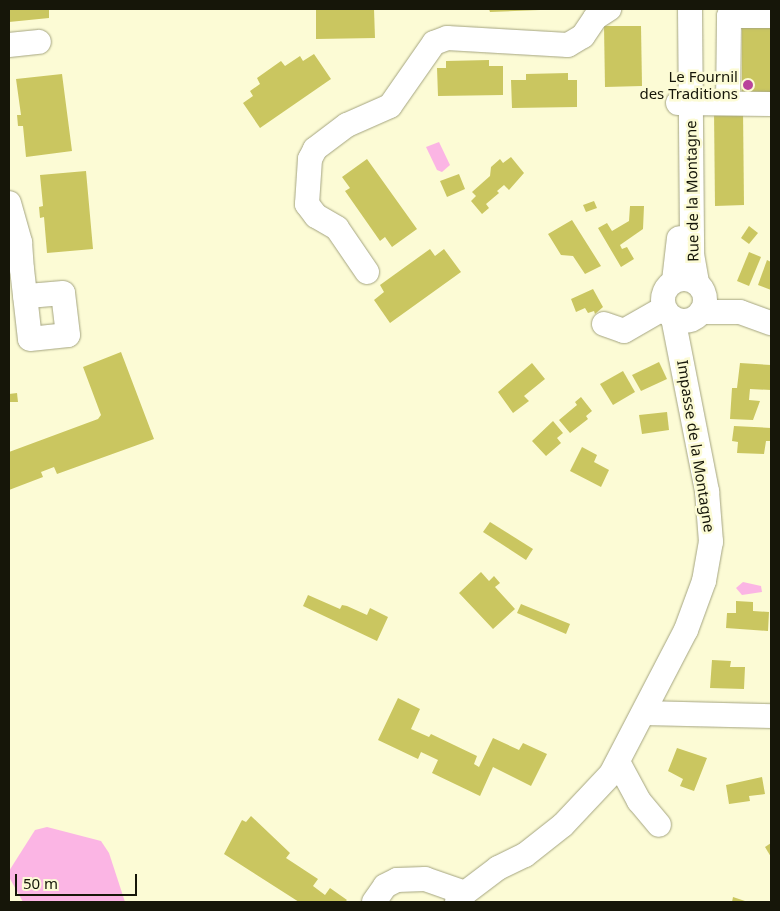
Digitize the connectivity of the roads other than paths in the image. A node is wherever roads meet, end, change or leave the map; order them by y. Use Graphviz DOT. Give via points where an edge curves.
graph roads {
  1 [pos="608,9"];
  2 [pos="677,9"];
  3 [pos="690,9"];
  4 [pos="771,16"];
  5 [pos="39,42"];
  6 [pos="9,45"];
  7 [pos="684,103"];
  8 [pos="728,103"];
  9 [pos="771,104"];
  10 [pos="9,203"];
  11 [pos="367,272"];
  12 [pos="690,283"];
  13 [pos="25,296"];
  14 [pos="740,312"];
  15 [pos="668,313"];
  16 [pos="699,314"];
  17 [pos="771,323"];
  18 [pos="604,324"];
  19 [pos="681,348"];
  20 [pos="645,713"];
  21 [pos="771,716"];
  22 [pos="615,768"];
  23 [pos="659,825"];
  24 [pos="461,898"];
  25 [pos="374,902"];
  1 -- 11 [label="street" via="595,18 583,36 568,45 447,38 434,43 390,106 347,125 315,149 310,159 307,204 316,216 337,228"];
  2 -- 7 [label="street, Rue de la Montagne"];
  3 -- 7 [label="street, Rue de la Montagne"];
  4 -- 8 [label="street" via="729,16"];
  5 -- 6 [label="street"];
  7 -- 8 [label="street"];
  7 -- 12 [label="street, Rue de la Montagne" via="680,254"];
  8 -- 9 [label="street"];
  10 -- 13 [label="street" via="20,242"];
  12 -- 14 [label="street"];
  12 -- 15 [label="street" via="664,291"];
  12 -- 16 [label="street" via="705,299"];
  14 -- 16 [label="street"];
  14 -- 17 [label="street"];
  15 -- 16 [label="street" via="684,321"];
  15 -- 18 [label="street" via="632,328 615,330"];
  15 -- 19 [label="street, Impasse de la Montagne"];
  16 -- 19 [label="street, Impasse de la Montagne"];
  19 -- 20 [label="street, Impasse de la Montagne" via="712,542 704,581 686,630"];
  20 -- 21 [label="street"];
  20 -- 22 [label="street, Impasse de la Montagne"];
  22 -- 23 [label="street"];
  22 -- 24 [label="street, Impasse de la Montagne" via="563,825 525,855 498,868"];
  24 -- 25 [label="street" via="425,879 397,880 385,886"];
}
